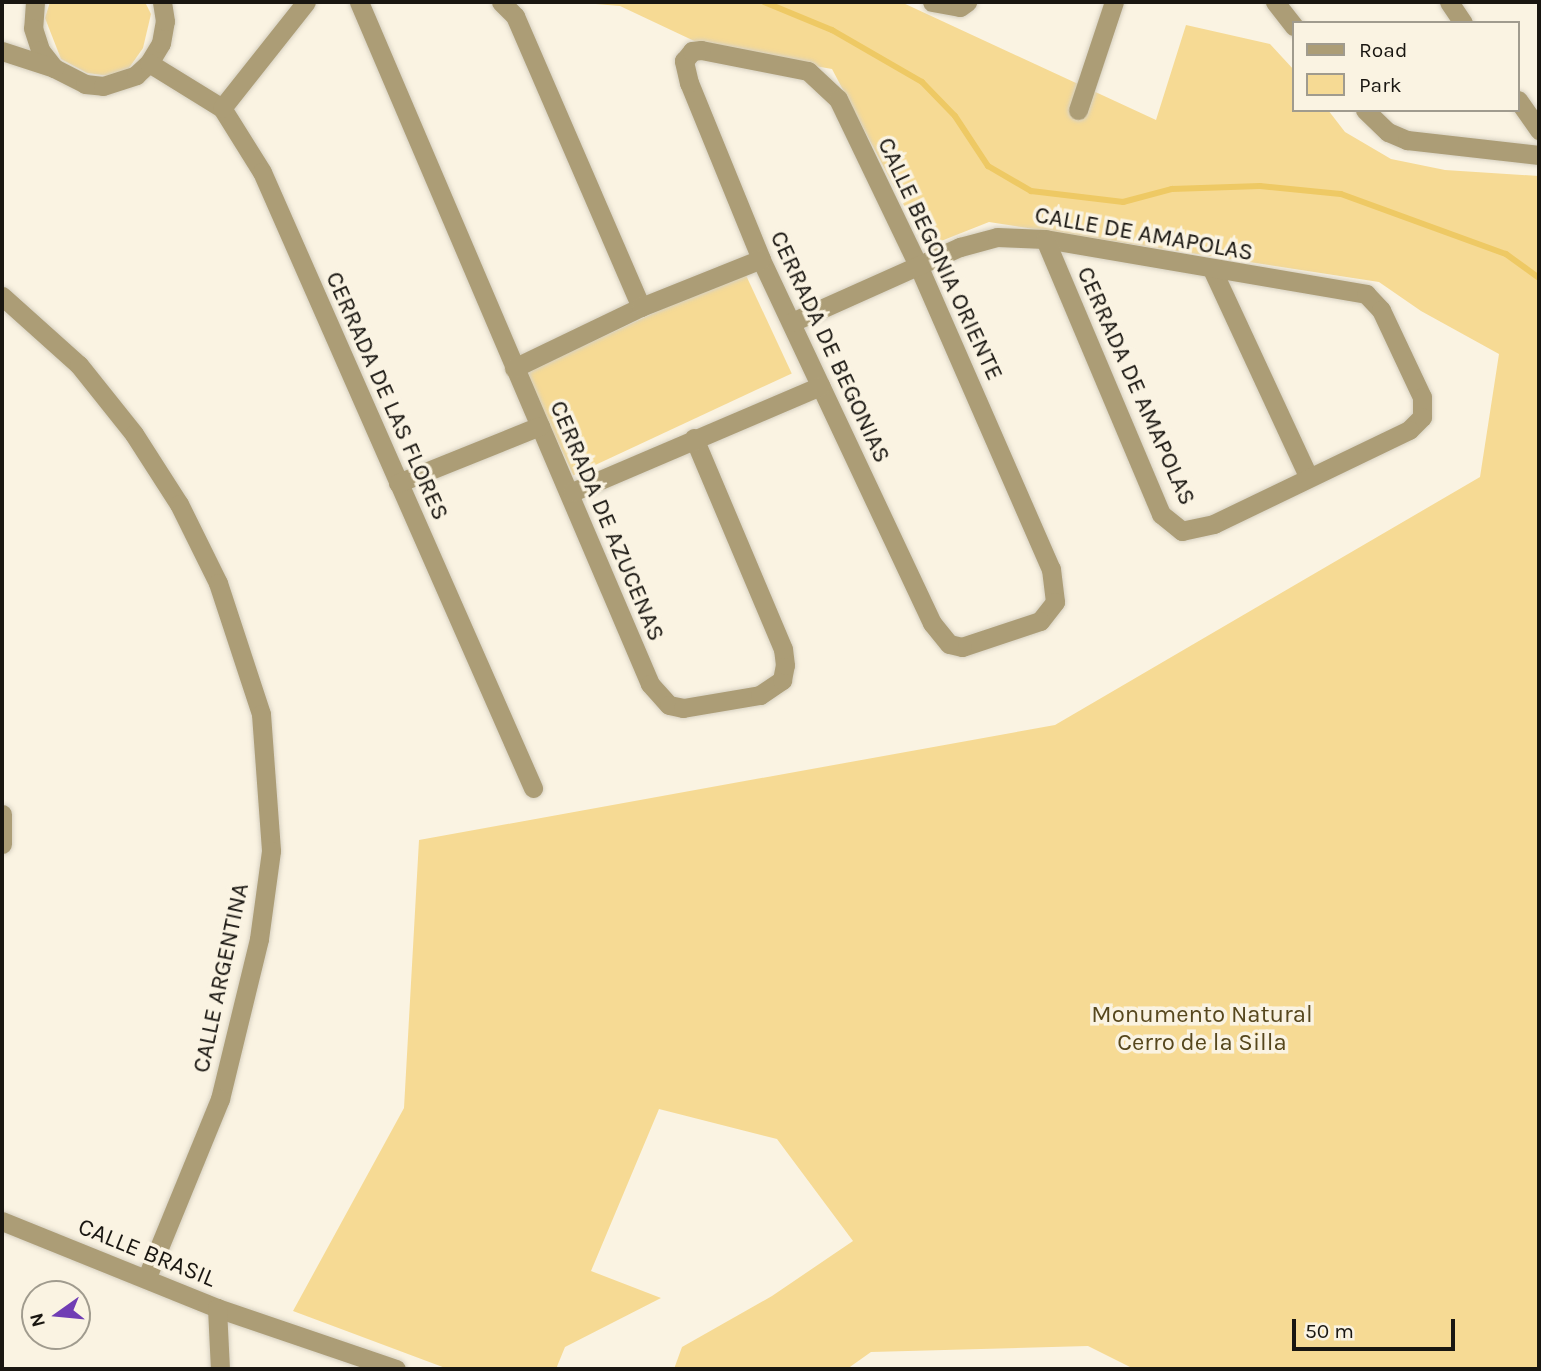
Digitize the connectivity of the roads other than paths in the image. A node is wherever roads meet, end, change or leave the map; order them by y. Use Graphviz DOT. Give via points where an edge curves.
graph roads {
  1 [pos="36,2"];
  2 [pos="162,2"];
  3 [pos="306,2"];
  4 [pos="359,2"];
  5 [pos="932,2"];
  6 [pos="1114,2"];
  7 [pos="1275,2"];
  8 [pos="1448,2"];
  9 [pos="964,4"];
  10 [pos="508,9"];
  11 [pos="1462,21"];
  12 [pos="1292,23"];
  13 [pos="2,51"];
  14 [pos="684,61"];
  15 [pos="149,63"];
  16 [pos="54,68"];
  17 [pos="1520,103"];
  18 [pos="222,107"];
  19 [pos="1078,110"];
  20 [pos="1367,112"];
  21 [pos="1539,130"];
  22 [pos="1539,155"];
  23 [pos="1045,239"];
  24 [pos="761,260"];
  25 [pos="918,265"];
  26 [pos="1212,269"];
  27 [pos="2,296"];
  28 [pos="641,307"];
  29 [pos="792,321"];
  30 [pos="514,368"];
  31 [pos="820,386"];
  32 [pos="1422,417"];
  33 [pos="540,426"];
  34 [pos="694,438"];
  35 [pos="1308,476"];
  36 [pos="398,483"];
  37 [pos="572,492"];
  38 [pos="949,644"];
  39 [pos="533,788"];
  40 [pos="2,814"];
  41 [pos="2,844"];
  42 [pos="2,1221"];
  43 [pos="147,1277"];
  44 [pos="217,1308"];
  45 [pos="220,1369"];
  46 [pos="396,1369"];
  1 -- 16 [label="street" via="33,28 40,50"];
  2 -- 15 [label="street" via="161,44"];
  3 -- 18 [label="street"];
  4 -- 30 [label="street, CERRADA DE AZUCENAS"];
  5 -- 9 [label="street"];
  6 -- 19 [label="street"];
  7 -- 12 [label="street"];
  8 -- 11 [label="street"];
  10 -- 28 [label="street"];
  13 -- 16 [label="street"];
  14 -- 24 [label="street, CERRADA DE BEGONIAS"];
  14 -- 25 [label="street, CALLE BEGONIA ORIENTE" via="692,51 701,50 818,76 838,99"];
  15 -- 16 [label="street" via="136,75 103,86 85,84"];
  15 -- 18 [label="street, CERRADA DE LAS FLORES"];
  17 -- 21 [label="street"];
  18 -- 36 [label="street, CERRADA DE LAS FLORES" via="262,172"];
  20 -- 22 [label="street" via="1388,132 1407,140"];
  23 -- 25 [label="street, CALLE DE AMAPOLAS" via="998,237"];
  23 -- 26 [label="street, CALLE DE AMAPOLAS"];
  23 -- 35 [label="street, CERRADA DE AMAPOLAS" via="1161,514 1170,525 1196,531"];
  24 -- 28 [label="street"];
  24 -- 29 [label="street, CERRADA DE BEGONIAS"];
  25 -- 29 [label="street, CALLE DE AMAPOLAS"];
  25 -- 38 [label="street, CALLE BEGONIA ORIENTE" via="1051,569 1055,601 1040,621 977,644"];
  26 -- 32 [label="street, CALLE DE AMAPOLAS" via="1366,294 1381,310 1416,385"];
  26 -- 35 [label="street"];
  27 -- 43 [label="street, CALLE ARGENTINA" via="79,365 135,434 179,504 218,583 261,714 271,851 259,939 220,1099"];
  28 -- 30 [label="street"];
  29 -- 31 [label="street, CERRADA DE BEGONIAS"];
  30 -- 33 [label="street, CERRADA DE AZUCENAS"];
  31 -- 34 [label="street"];
  31 -- 38 [label="street, CERRADA DE BEGONIAS" via="932,623"];
  32 -- 35 [label="street, CERRADA DE AMAPOLAS" via="1409,430"];
  33 -- 36 [label="street"];
  33 -- 37 [label="street, CERRADA DE AZUCENAS"];
  34 -- 37 [label="street"];
  34 -- 37 [label="street, CERRADA DE AZUCENAS" via="783,649 782,680 760,695 682,708 659,696"];
  36 -- 39 [label="street, CERRADA DE LAS FLORES"];
  40 -- 41 [label="street"];
  42 -- 43 [label="street, CALLE BRASIL"];
  43 -- 44 [label="street, CALLE BRASIL"];
  44 -- 45 [label="street, CALLE BRASIL"];
  44 -- 46 [label="street"];
}
